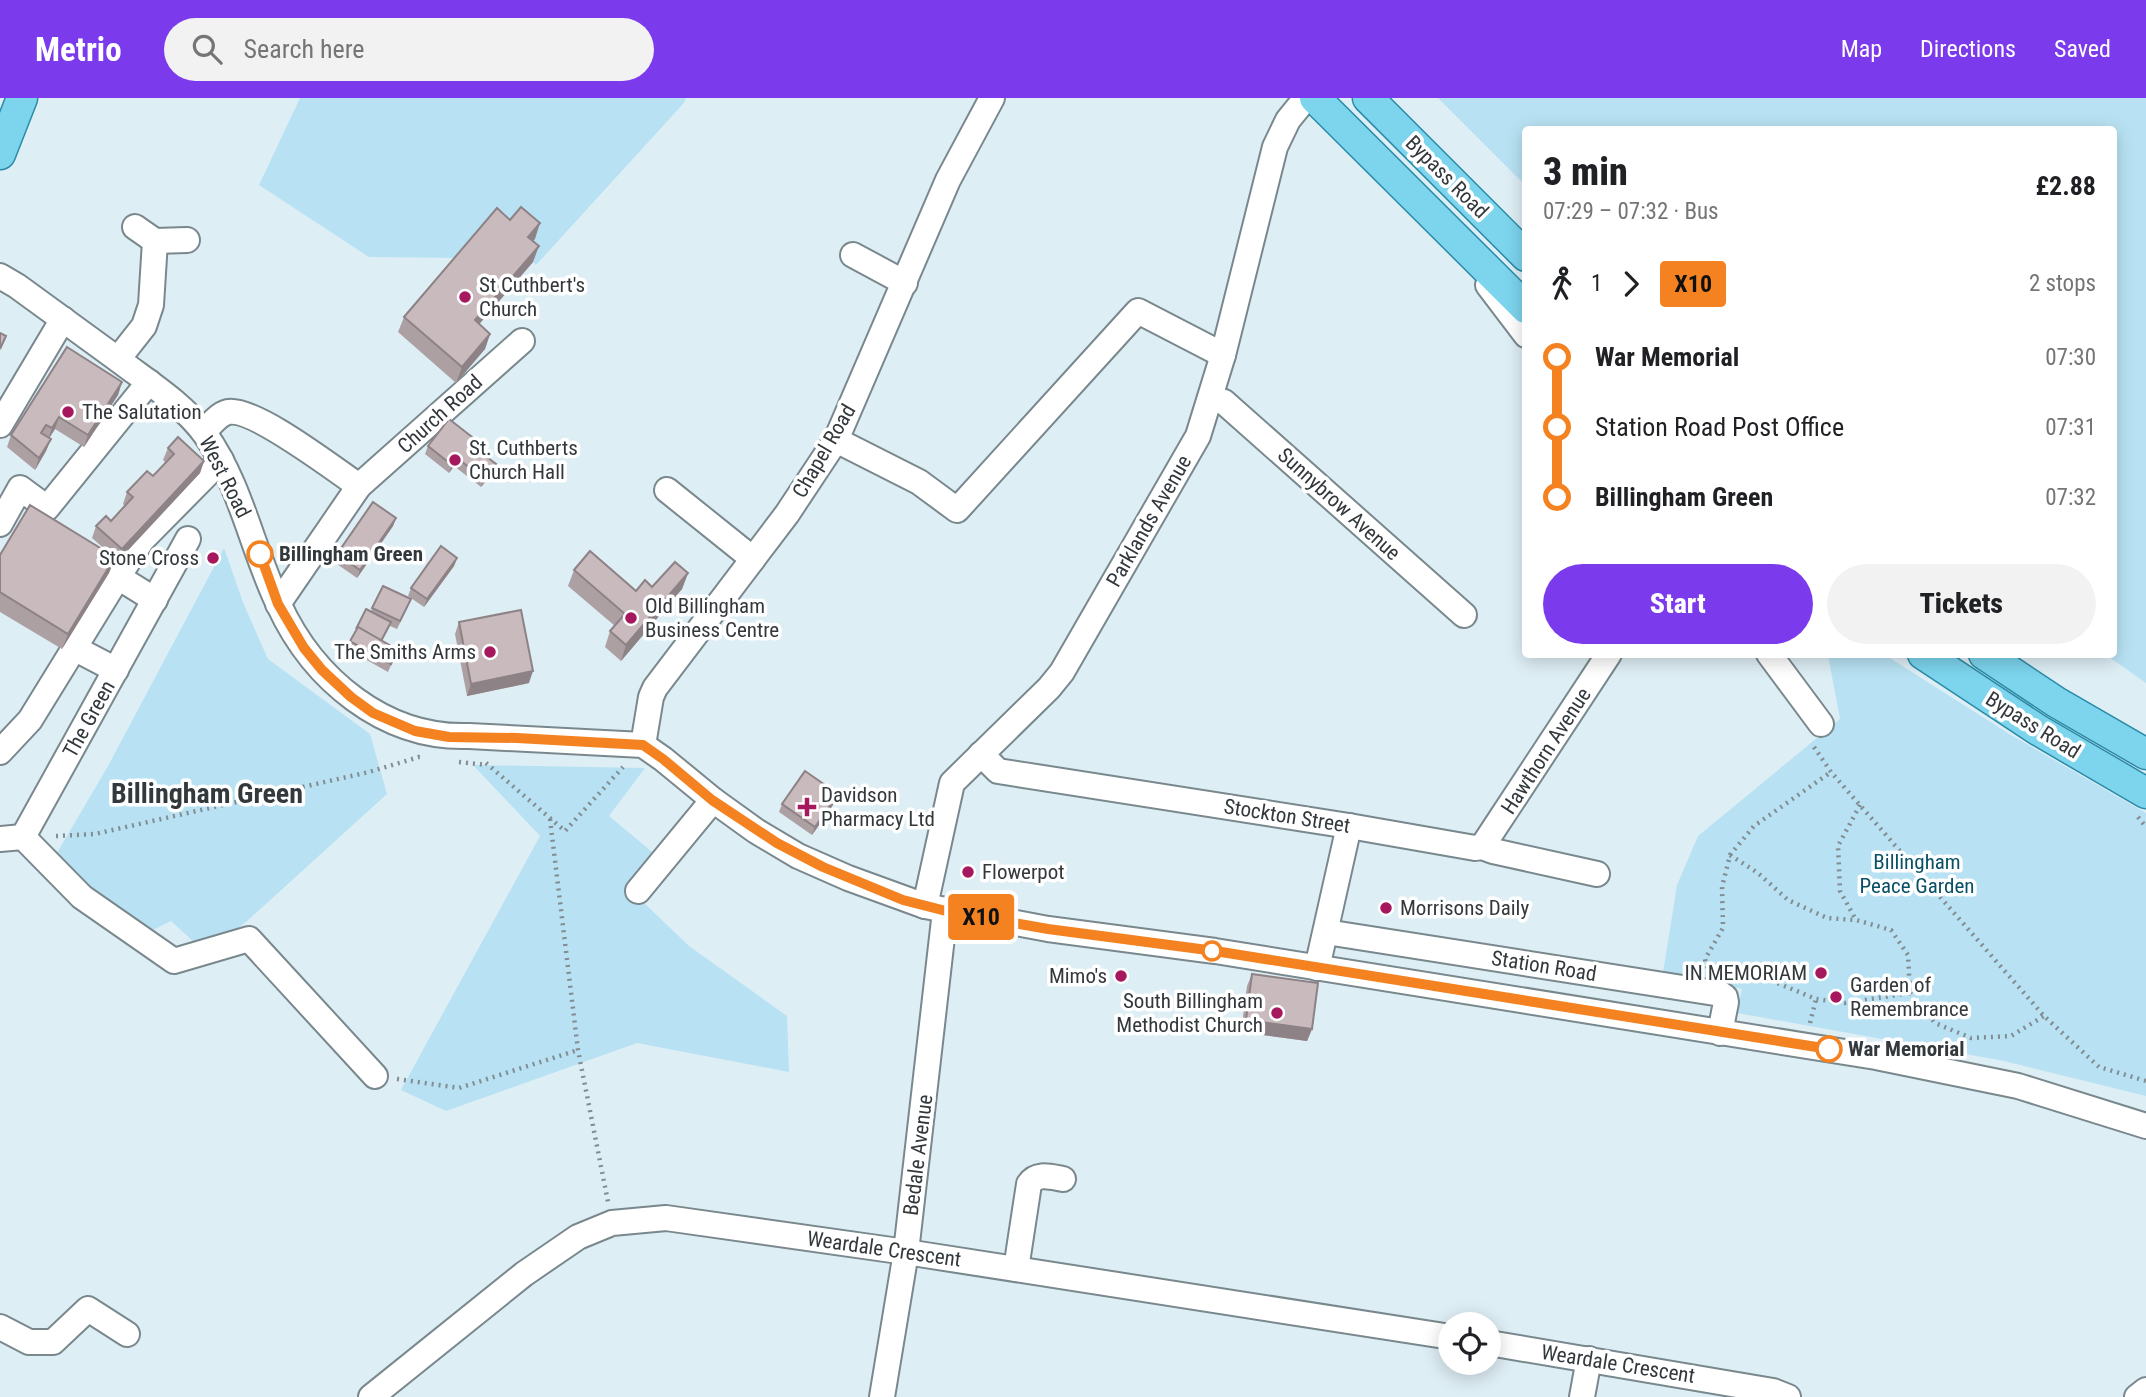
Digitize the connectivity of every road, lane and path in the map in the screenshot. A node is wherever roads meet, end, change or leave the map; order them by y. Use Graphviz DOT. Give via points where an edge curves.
graph roads {
  1 [pos="22,98"];
  2 [pos="992,98"];
  3 [pos="1306,98"];
  4 [pos="1315,98"];
  5 [pos="1367,98"];
  6 [pos="0,154"];
  7 [pos="1448,232"];
  8 [pos="187,240"];
  9 [pos="1522,252"];
  10 [pos="853,255"];
  11 [pos="0,276"];
  12 [pos="905,283"];
  13 [pos="1522,304"];
  14 [pos="63,319"];
  15 [pos="1522,330"];
  16 [pos="522,341"];
  17 [pos="1223,355"];
  18 [pos="118,359"];
  19 [pos="149,383"];
  20 [pos="1211,398"];
  21 [pos="0,425"];
  22 [pos="204,432"];
  23 [pos="836,440"];
  24 [pos="221,460"];
  25 [pos="359,486"];
  26 [pos="667,490"];
  27 [pos="0,524"];
  28 [pos="188,539"];
  29 [pos="753,559"];
  30 [pos="118,577"];
  31 [pos="155,600"];
  32 [pos="278,604"];
  33 [pos="1464,615"];
  34 [pos="74,648"];
  35 [pos="1606,658"];
  36 [pos="1772,658"];
  37 [pos="1929,658"];
  38 [pos="1990,658"];
  39 [pos="116,670"];
  40 [pos="1821,724"];
  41 [pos="469,736"];
  42 [pos="643,745"];
  43 [pos="0,752"];
  44 [pos="981,754"];
  45 [pos="2146,754"];
  46 [pos="432,758"];
  47 [pos="446,760"];
  48 [pos="487,765"];
  49 [pos="1831,772"];
  50 [pos="2146,793"];
  51 [pos="712,800"];
  52 [pos="1860,805"];
  53 [pos="550,819"];
  54 [pos="1349,826"];
  55 [pos="12,838"];
  56 [pos="1482,847"];
  57 [pos="1730,855"];
  58 [pos="1597,874"];
  59 [pos="638,891"];
  60 [pos="935,909"];
  61 [pos="1856,920"];
  62 [pos="1326,932"];
  63 [pos="1317,968"];
  64 [pos="1711,993"];
  65 [pos="1910,993"];
  66 [pos="2044,1016"];
  67 [pos="1720,1033"];
  68 [pos="578,1050"];
  69 [pos="375,1076"];
  70 [pos="2146,1080"];
  71 [pos="2095,1110"];
  72 [pos="2146,1116"];
  73 [pos="2146,1126"];
  74 [pos="1063,1179"];
  75 [pos="612,1223"];
  76 [pos="906,1252"];
  77 [pos="1016,1269"];
  78 [pos="0,1327"];
  79 [pos="127,1334"];
  80 [pos="1438,1335"];
  81 [pos="1501,1345"];
  82 [pos="1589,1359"];
  83 [pos="2146,1390"];
  84 [pos="371,1397"];
  85 [pos="882,1397"];
  86 [pos="1581,1397"];
  87 [pos="1788,1397"];
  88 [pos="2137,1397"];
  1 -- 6 [label="main road"];
  2 -- 12 [label="street, Chapel Road" via="948,180"];
  3 -- 17 [label="street, Parklands Avenue" via="1275,147"];
  4 -- 7 [label="main road, Bypass Road"];
  5 -- 9 [label="main road, Bypass Road"];
  7 -- 13 [label="main road, Bypass Road"];
  7 -- 15 [label="street, Bypass Road"];
  8 -- 18 [label="street" via="145,234 151,305 144,326"];
  10 -- 12 [label="street"];
  11 -- 14 [label="street, West Road"];
  12 -- 23 [label="street, Chapel Road"];
  14 -- 18 [label="street, West Road"];
  14 -- 21 [label="street"];
  16 -- 25 [label="street, Church Road"];
  17 -- 20 [label="street, Parklands Avenue"];
  17 -- 23 [label="street" via="1138,311 957,510 919,482"];
  18 -- 19 [label="street, West Road"];
  19 -- 22 [label="street, West Road"];
  19 -- 27 [label="street" via="47,508 20,488"];
  20 -- 33 [label="street, Sunnybrow Avenue" via="1224,402"];
  20 -- 44 [label="street, Parklands Avenue" via="1198,436 1062,672"];
  22 -- 24 [label="street, West Road"];
  22 -- 25 [label="street" via="227,412 263,421"];
  23 -- 29 [label="street, Chapel Road"];
  24 -- 30 [label="street" via="142,540"];
  24 -- 32 [label="street, West Road"];
  25 -- 32 [label="street, Church Road"];
  26 -- 29 [label="street"];
  28 -- 31 [label="street, The Green"];
  29 -- 42 [label="street, Chapel Road" via="656,688"];
  30 -- 31 [label="street"];
  30 -- 34 [label="street"];
  31 -- 39 [label="street, The Green"];
  32 -- 41 [label="street, West Road" via="322,670 373,713 415,731"];
  34 -- 39 [label="street"];
  34 -- 43 [label="street" via="30,720"];
  35 -- 56 [label="street, Hawthorn Avenue"];
  36 -- 40 [label="street"];
  37 -- 50 [label="main road, Bypass Road" via="2038,730"];
  38 -- 45 [label="main road, Bypass Road"];
  39 -- 55 [label="street, The Green"];
  40 -- 49 [label="path" via="1806,736"];
  41 -- 42 [label="street, West Road"];
  41 -- 48 [label="path"];
  42 -- 51 [label="street, Station Road"];
  42 -- 53 [label="path" via="565,831"];
  44 -- 54 [label="street, Stockton Street" via="998,771"];
  44 -- 60 [label="street, Parklands Avenue" via="953,783"];
  46 -- 55 [label="path" via="419,757 95,834"];
  47 -- 48 [label="path"];
  48 -- 53 [label="path"];
  49 -- 52 [label="path"];
  49 -- 57 [label="path" via="1754,826"];
  51 -- 59 [label="street"];
  51 -- 60 [label="street, Station Road" via="798,856"];
  52 -- 61 [label="path" via="1838,846 1840,891"];
  52 -- 66 [label="path"];
  53 -- 68 [label="path"];
  54 -- 56 [label="street, Stockton Street"];
  54 -- 62 [label="street"];
  55 -- 69 [label="street" via="82,897 174,961 249,939"];
  56 -- 58 [label="street, Stockton Street"];
  57 -- 61 [label="path" via="1788,900 1827,918"];
  57 -- 64 [label="path" via="1722,887 1723,928 1705,959"];
  60 -- 63 [label="street, Station Road"];
  60 -- 76 [label="street, Bedale Avenue"];
  61 -- 65 [label="path" via="1891,930 1909,955"];
  62 -- 63 [label="street"];
  62 -- 64 [label="street, Station Road"];
  63 -- 67 [label="street, Station Road"];
  64 -- 65 [label="path" via="1726,978 1760,976 1816,999 1845,1003"];
  64 -- 67 [label="street" via="1725,997"];
  65 -- 66 [label="path" via="1935,1023 1971,1038 2011,1036"];
  66 -- 70 [label="path" via="2099,1067"];
  67 -- 71 [label="street, Station Road" via="1944,1070"];
  68 -- 69 [label="path" via="459,1088"];
  68 -- 75 [label="path"];
  71 -- 72 [label="street, Station Road"];
  71 -- 73 [label="street, Station Road"];
  74 -- 77 [label="street" via="1039,1175 1029,1184"];
  75 -- 76 [label="street, Weardale Crescent" via="666,1217"];
  75 -- 84 [label="street, Weardale Crescent" via="578,1237 524,1274"];
  76 -- 77 [label="street, Weardale Crescent"];
  76 -- 85 [label="street, Bedale Avenue"];
  77 -- 80 [label="street, Weardale Crescent"];
  78 -- 79 [label="street" via="29,1342 53,1342 88,1308"];
  81 -- 82 [label="street, Weardale Crescent"];
  82 -- 86 [label="street"];
  82 -- 87 [label="street, Weardale Crescent"];
  83 -- 88 [label="street"];
}
